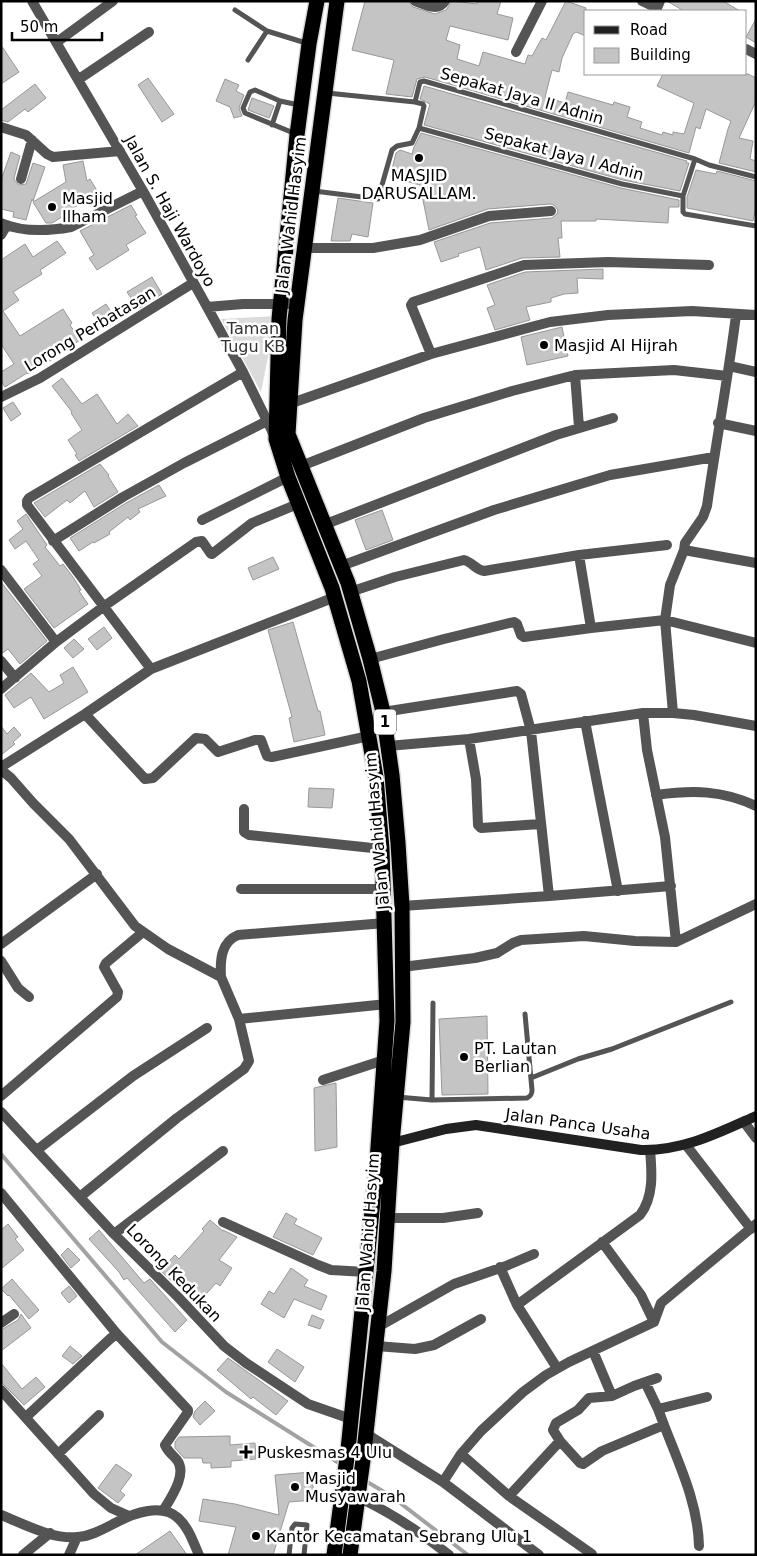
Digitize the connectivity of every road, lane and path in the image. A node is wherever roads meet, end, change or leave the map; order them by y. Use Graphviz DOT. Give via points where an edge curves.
graph roads {
  1 [pos="32,1"];
  2 [pos="113,1"];
  3 [pos="317,1"];
  4 [pos="338,1"];
  5 [pos="415,1"];
  6 [pos="445,1"];
  7 [pos="542,1"];
  8 [pos="642,1"];
  9 [pos="660,7"];
  10 [pos="235,10"];
  11 [pos="149,32"];
  12 [pos="267,32"];
  13 [pos="57,42"];
  14 [pos="309,44"];
  15 [pos="516,52"];
  16 [pos="248,60"];
  17 [pos="79,79"];
  18 [pos="324,93"];
  19 [pos="280,101"];
  20 [pos="415,102"];
  21 [pos="301,105"];
  22 [pos="272,125"];
  23 [pos="1,127"];
  24 [pos="419,128"];
  25 [pos="297,135"];
  26 [pos="32,140"];
  27 [pos="120,151"];
  28 [pos="695,159"];
  29 [pos="756,177"];
  30 [pos="21,179"];
  31 [pos="143,191"];
  32 [pos="311,191"];
  33 [pos="683,196"];
  34 [pos="551,211"];
  35 [pos="756,226"];
  36 [pos="3,228"];
  37 [pos="304,248"];
  38 [pos="709,265"];
  39 [pos="193,283"];
  40 [pos="281,303"];
  41 [pos="297,304"];
  42 [pos="207,307"];
  43 [pos="736,315"];
  44 [pos="756,315"];
  45 [pos="431,354"];
  46 [pos="728,371"];
  47 [pos="243,372"];
  48 [pos="756,372"];
  49 [pos="576,375"];
  50 [pos="1,397"];
  51 [pos="289,404"];
  52 [pos="613,418"];
  53 [pos="267,421"];
  54 [pos="718,423"];
  55 [pos="579,427"];
  56 [pos="756,431"];
  57 [pos="276,439"];
  58 [pos="714,457"];
  59 [pos="301,466"];
  60 [pos="288,477"];
  61 [pos="300,503"];
  62 [pos="202,520"];
  63 [pos="326,524"];
  64 [pos="53,541"];
  65 [pos="668,545"];
  66 [pos="684,550"];
  67 [pos="579,555"];
  68 [pos="756,562"];
  69 [pos="341,566"];
  70 [pos="1,570"];
  71 [pos="350,592"];
  72 [pos="335,596"];
  73 [pos="103,607"];
  74 [pos="666,620"];
  75 [pos="590,628"];
  76 [pos="56,642"];
  77 [pos="756,643"];
  78 [pos="370,659"];
  79 [pos="1,661"];
  80 [pos="151,669"];
  81 [pos="15,678"];
  82 [pos="1,689"];
  83 [pos="383,712"];
  84 [pos="642,713"];
  85 [pos="673,713"];
  86 [pos="85,714"];
  87 [pos="585,721"];
  88 [pos="756,726"];
  89 [pos="531,731"];
  90 [pos="369,736"];
  91 [pos="469,739"];
  92 [pos="388,746"];
  93 [pos="1,769"];
  94 [pos="656,795"];
  95 [pos="756,806"];
  96 [pos="244,809"];
  97 [pos="540,824"];
  98 [pos="382,849"];
  99 [pos="98,874"];
  100 [pos="671,886"];
  101 [pos="241,889"];
  102 [pos="384,889"];
  103 [pos="618,891"];
  104 [pos="549,896"];
  105 [pos="756,904"];
  106 [pos="402,906"];
  107 [pos="384,923"];
  108 [pos="143,932"];
  109 [pos="676,942"];
  110 [pos="1,944"];
  111 [pos="1,961"];
  112 [pos="402,967"];
  113 [pos="221,977"];
  114 [pos="29,997"];
  115 [pos="731,1002"];
  116 [pos="433,1003"];
  117 [pos="387,1004"];
  118 [pos="525,1014"];
  119 [pos="239,1019"];
  120 [pos="207,1028"];
  121 [pos="384,1060"];
  122 [pos="531,1078"];
  123 [pos="323,1080"];
  124 [pos="1,1096"];
  125 [pos="396,1097"];
  126 [pos="432,1100"];
  127 [pos="1,1112"];
  128 [pos="756,1116"];
  129 [pos="744,1122"];
  130 [pos="756,1138"];
  131 [pos="392,1144"];
  132 [pos="686,1145"];
  133 [pos="37,1150"];
  134 [pos="650,1150"];
  135 [pos="224,1151"];
  136 [pos="1,1193"];
  137 [pos="81,1196"];
  138 [pos="478,1212"];
  139 [pos="388,1218"];
  140 [pos="223,1222"];
  141 [pos="753,1226"];
  142 [pos="114,1234"];
  143 [pos="602,1242"];
  144 [pos="534,1254"];
  145 [pos="500,1267"];
  146 [pos="366,1272"];
  147 [pos="517,1306"];
  148 [pos="14,1314"];
  149 [pos="481,1319"];
  150 [pos="654,1322"];
  151 [pos="1,1324"];
  152 [pos="378,1327"];
  153 [pos="117,1334"];
  154 [pos="376,1346"];
  155 [pos="593,1351"];
  156 [pos="556,1368"];
  157 [pos="657,1378"];
  158 [pos="645,1382"];
  159 [pos="1,1390"];
  160 [pos="612,1396"];
  161 [pos="707,1396"];
  162 [pos="658,1409"];
  163 [pos="99,1415"];
  164 [pos="26,1417"];
  165 [pos="351,1419"];
  166 [pos="664,1425"];
  167 [pos="365,1433"];
  168 [pos="560,1441"];
  169 [pos="58,1454"];
  170 [pos="461,1454"];
  171 [pos="443,1482"];
  172 [pos="357,1495"];
  173 [pos="509,1496"];
  174 [pos="163,1512"];
  175 [pos="1,1515"];
  176 [pos="128,1516"];
  177 [pos="50,1533"];
  178 [pos="77,1538"];
  179 [pos="699,1546"];
  180 [pos="592,1554"];
  181 [pos="23,1555"];
  182 [pos="69,1555"];
  183 [pos="199,1555"];
  184 [pos="289,1555"];
  185 [pos="304,1555"];
  186 [pos="334,1555"];
  187 [pos="350,1555"];
  188 [pos="449,1555"];
  189 [pos="539,1555"];
  1 -- 13 [label="street, Jalan S. Haji Wardoyo"];
  2 -- 13 [label="street"];
  3 -- 14 [label="highway, Jalan Wahid Hasyim / 1"];
  4 -- 18 [label="highway, Jalan Wahid Hasyim / 1"];
  5 -- 6 [label="street" via="437,8"];
  7 -- 15 [label="street"];
  8 -- 9 [label="street"];
  10 -- 12 [label="lane"];
  11 -- 17 [label="street"];
  12 -- 14 [label="lane"];
  12 -- 16 [label="lane"];
  13 -- 17 [label="street, Jalan S. Haji Wardoyo"];
  14 -- 21 [label="highway, Jalan Wahid Hasyim / 1"];
  17 -- 27 [label="street, Jalan S. Haji Wardoyo"];
  18 -- 20 [label="lane"];
  18 -- 32 [label="highway, Jalan Wahid Hasyim / 1"];
  19 -- 21 [label="lane"];
  19 -- 22 [label="lane"];
  19 -- 22 [label="lane" via="255,90 250,91 243,106 245,113"];
  20 -- 24 [label="lane" via="424,106"];
  20 -- 28 [label="lane, Sepakat Jaya II Adnin" via="420,82 424,81"];
  21 -- 25 [label="highway, Jalan Wahid Hasyim / 1"];
  22 -- 25 [label="lane"];
  23 -- 26 [label="street"];
  24 -- 32 [label="lane" via="412,143 392,150 378,199"];
  24 -- 33 [label="lane, Sepakat Jaya I Adnin" via="622,184"];
  25 -- 40 [label="highway, Jalan Wahid Hasyim / 1"];
  26 -- 27 [label="street" via="46,154 56,158"];
  26 -- 30 [label="street"];
  27 -- 31 [label="street, Jalan S. Haji Wardoyo"];
  28 -- 29 [label="lane"];
  28 -- 33 [label="lane"];
  31 -- 36 [label="street" via="71,228"];
  31 -- 39 [label="street, Jalan S. Haji Wardoyo"];
  32 -- 37 [label="highway, Jalan Wahid Hasyim / 1"];
  33 -- 35 [label="lane" via="685,214"];
  34 -- 37 [label="street" via="489,216 420,240 373,248"];
  37 -- 41 [label="highway, Jalan Wahid Hasyim / 1"];
  38 -- 45 [label="street" via="608,262 536,264 514,268 412,302"];
  39 -- 42 [label="street, Jalan S. Haji Wardoyo"];
  39 -- 50 [label="street, Lorong Perbatasan" via="40,378"];
  40 -- 41 [label="street"];
  40 -- 42 [label="street"];
  40 -- 57 [label="highway, Jalan Wahid Hasyim / 1"];
  41 -- 51 [label="highway, Jalan Wahid Hasyim / 1"];
  42 -- 47 [label="street, Jalan S. Haji Wardoyo"];
  43 -- 44 [label="street"];
  43 -- 45 [label="street" via="692,311 560,321"];
  43 -- 46 [label="street"];
  45 -- 51 [label="street"];
  46 -- 48 [label="street"];
  46 -- 49 [label="street"];
  46 -- 54 [label="street"];
  47 -- 53 [label="street, Jalan S. Haji Wardoyo"];
  47 -- 64 [label="street" via="27,500 27,505"];
  49 -- 55 [label="street"];
  49 -- 59 [label="street" via="512,390 424,418"];
  51 -- 59 [label="highway, Jalan Wahid Hasyim / 1" via="288,434"];
  52 -- 55 [label="street"];
  53 -- 57 [label="street, Jalan S. Haji Wardoyo"];
  53 -- 64 [label="street" via="123,497"];
  54 -- 56 [label="street"];
  54 -- 58 [label="street"];
  55 -- 63 [label="street"];
  57 -- 60 [label="highway, Jalan Wahid Hasyim / 1"];
  58 -- 66 [label="street" via="705,513 684,543"];
  58 -- 69 [label="street" via="610,475 494,510"];
  59 -- 63 [label="highway, Jalan Wahid Hasyim / 1"];
  60 -- 61 [label="highway, Jalan Wahid Hasyim / 1"];
  60 -- 62 [label="street"];
  61 -- 72 [label="highway, Jalan Wahid Hasyim / 1"];
  61 -- 73 [label="street" via="252,522 212,554 202,541 196,542"];
  63 -- 69 [label="highway, Jalan Wahid Hasyim / 1"];
  64 -- 73 [label="street"];
  65 -- 67 [label="street"];
  66 -- 68 [label="street"];
  66 -- 74 [label="street" via="670,585"];
  67 -- 71 [label="street" via="484,571 464,560"];
  67 -- 75 [label="street"];
  69 -- 71 [label="highway, Jalan Wahid Hasyim / 1"];
  70 -- 76 [label="street"];
  71 -- 78 [label="highway, Jalan Wahid Hasyim / 1"];
  72 -- 80 [label="street"];
  72 -- 90 [label="highway, Jalan Wahid Hasyim / 1" via="359,681"];
  73 -- 76 [label="street"];
  73 -- 80 [label="street"];
  74 -- 75 [label="street"];
  74 -- 77 [label="street"];
  74 -- 85 [label="street"];
  75 -- 78 [label="street" via="524,637 514,622"];
  76 -- 81 [label="street"];
  78 -- 83 [label="highway, Jalan Wahid Hasyim / 1"];
  79 -- 81 [label="street"];
  80 -- 86 [label="street"];
  81 -- 82 [label="street"];
  83 -- 89 [label="street" via="517,692 522,697"];
  83 -- 92 [label="highway, Jalan Wahid Hasyim / 1"];
  84 -- 85 [label="street"];
  84 -- 87 [label="street"];
  84 -- 94 [label="street"];
  85 -- 88 [label="street"];
  86 -- 90 [label="street" via="144,779 149,780 196,738 205,739 218,752 260,740 267,756 272,758"];
  86 -- 93 [label="street"];
  87 -- 89 [label="street"];
  87 -- 103 [label="street"];
  89 -- 91 [label="street"];
  89 -- 97 [label="street"];
  90 -- 98 [label="highway, Jalan Wahid Hasyim / 1"];
  91 -- 92 [label="street"];
  91 -- 97 [label="street" via="476,779 478,825 481,828"];
  92 -- 106 [label="highway, Jalan Wahid Hasyim / 1"];
  93 -- 99 [label="street"];
  94 -- 95 [label="street" via="720,793"];
  94 -- 100 [label="street"];
  96 -- 98 [label="street" via="244,832 249,835"];
  97 -- 104 [label="street"];
  98 -- 102 [label="highway, Jalan Wahid Hasyim / 1"];
  99 -- 108 [label="street" via="127,917"];
  99 -- 110 [label="street"];
  100 -- 103 [label="street"];
  100 -- 109 [label="street"];
  101 -- 102 [label="street"];
  102 -- 107 [label="highway, Jalan Wahid Hasyim / 1"];
  103 -- 104 [label="street"];
  104 -- 106 [label="street"];
  105 -- 109 [label="street"];
  106 -- 112 [label="highway, Jalan Wahid Hasyim / 1"];
  107 -- 113 [label="street" via="238,935 228,940 224,947"];
  107 -- 117 [label="highway, Jalan Wahid Hasyim / 1"];
  108 -- 113 [label="street"];
  108 -- 124 [label="street" via="104,967 118,992 117,997"];
  109 -- 112 [label="street" via="584,936 521,940 482,957"];
  111 -- 114 [label="street" via="18,988"];
  112 -- 125 [label="highway, Jalan Wahid Hasyim / 1" via="403,1022"];
  113 -- 119 [label="street"];
  115 -- 122 [label="lane"];
  116 -- 126 [label="lane"];
  117 -- 119 [label="street"];
  117 -- 121 [label="highway, Jalan Wahid Hasyim / 1"];
  118 -- 122 [label="lane"];
  119 -- 137 [label="street" via="249,1061 244,1069 177,1118"];
  120 -- 133 [label="street" via="133,1076"];
  121 -- 123 [label="street"];
  121 -- 146 [label="highway, Jalan Wahid Hasyim / 1"];
  122 -- 126 [label="lane" via="532,1094 527,1098"];
  125 -- 126 [label="lane"];
  125 -- 131 [label="highway, Jalan Wahid Hasyim / 1"];
  127 -- 133 [label="street, Lorong Kedukan"];
  128 -- 129 [label="street, Jalan Panca Usaha"];
  129 -- 130 [label="street"];
  129 -- 132 [label="street, Jalan Panca Usaha"];
  131 -- 134 [label="street, Jalan Panca Usaha" via="476,1124"];
  131 -- 139 [label="highway, Jalan Wahid Hasyim / 1"];
  132 -- 134 [label="street, Jalan Panca Usaha"];
  132 -- 141 [label="street"];
  133 -- 137 [label="street, Lorong Kedukan"];
  134 -- 143 [label="street" via="651,1186 644,1209"];
  135 -- 142 [label="street"];
  136 -- 153 [label="street"];
  137 -- 142 [label="street, Lorong Kedukan"];
  138 -- 139 [label="street" via="443,1218"];
  139 -- 152 [label="highway, Jalan Wahid Hasyim / 1"];
  140 -- 146 [label="street" via="331,1270"];
  141 -- 150 [label="street" via="661,1303"];
  142 -- 165 [label="street, Lorong Kedukan" via="224,1346 308,1404"];
  143 -- 147 [label="street"];
  143 -- 150 [label="street" via="641,1295"];
  144 -- 145 [label="street"];
  145 -- 147 [label="street"];
  145 -- 152 [label="street" via="454,1284"];
  146 -- 165 [label="highway, Jalan Wahid Hasyim / 1"];
  147 -- 156 [label="street"];
  148 -- 151 [label="street"];
  149 -- 154 [label="street" via="434,1345 415,1349"];
  150 -- 155 [label="street"];
  152 -- 154 [label="highway, Jalan Wahid Hasyim / 1"];
  153 -- 164 [label="street"];
  153 -- 174 [label="street" via="188,1411 165,1445 181,1470"];
  154 -- 167 [label="highway, Jalan Wahid Hasyim / 1"];
  155 -- 156 [label="street"];
  155 -- 160 [label="street"];
  156 -- 170 [label="street" via="504,1410"];
  157 -- 158 [label="street"];
  158 -- 160 [label="street"];
  158 -- 162 [label="street"];
  159 -- 164 [label="street"];
  160 -- 168 [label="street" via="589,1398 578,1410 556,1423 553,1430"];
  161 -- 162 [label="street"];
  162 -- 166 [label="street"];
  163 -- 169 [label="street"];
  164 -- 169 [label="street"];
  165 -- 186 [label="highway, Jalan Wahid Hasyim / 1"];
  166 -- 168 [label="street" via="602,1451 583,1464"];
  166 -- 179 [label="street" via="694,1503"];
  167 -- 171 [label="street"];
  167 -- 172 [label="highway, Jalan Wahid Hasyim / 1"];
  168 -- 173 [label="street"];
  169 -- 176 [label="street" via="94,1494 111,1508"];
  170 -- 171 [label="street"];
  170 -- 173 [label="street"];
  171 -- 189 [label="street"];
  172 -- 187 [label="highway, Jalan Wahid Hasyim / 1"];
  172 -- 188 [label="street" via="399,1519"];
  173 -- 180 [label="street"];
  174 -- 176 [label="street"];
  174 -- 183 [label="street" via="177,1517 183,1524"];
  175 -- 177 [label="street"];
  176 -- 178 [label="street"];
  177 -- 178 [label="street"];
  177 -- 181 [label="street"];
  178 -- 182 [label="street"];
  184 -- 185 [label="lane" via="295,1524 307,1525"];
}
